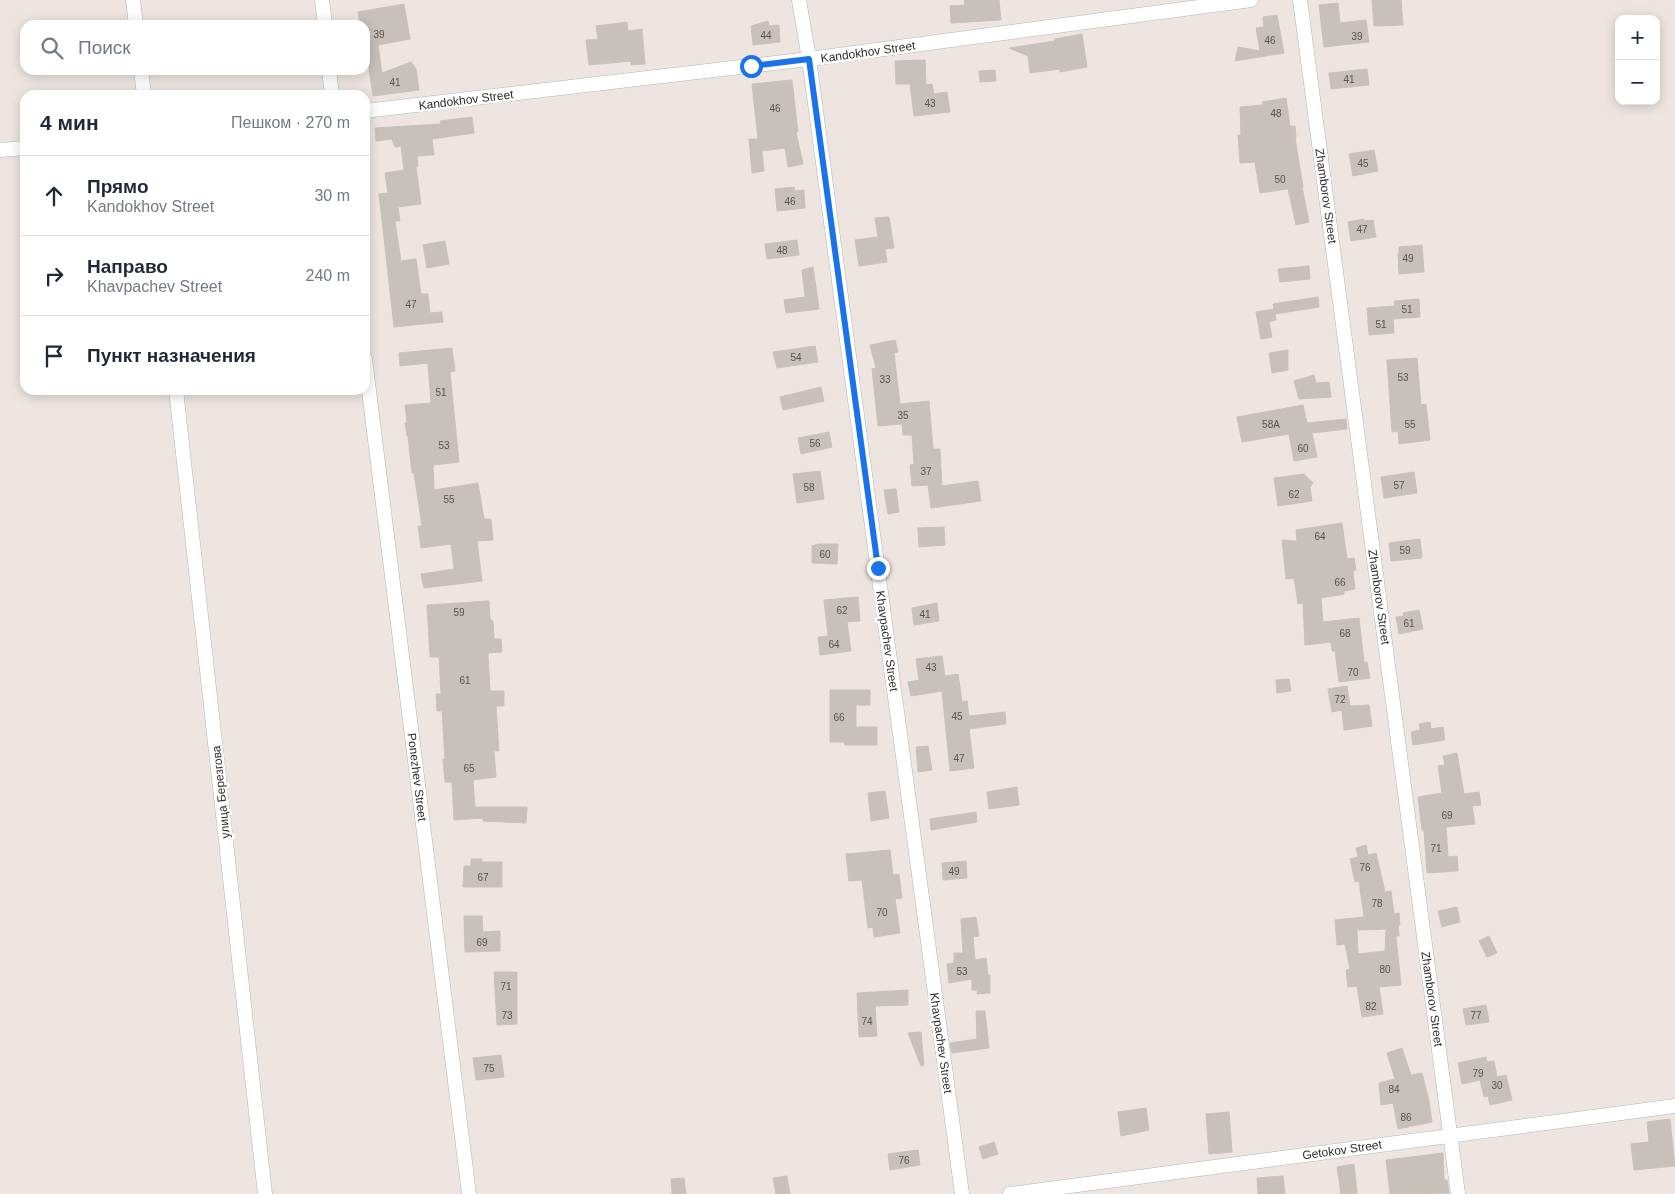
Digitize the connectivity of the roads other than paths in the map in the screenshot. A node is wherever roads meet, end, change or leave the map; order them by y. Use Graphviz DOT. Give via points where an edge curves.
graph roads {
  1 [pos="134,0"];
  2 [pos="322,0"];
  3 [pos="800,0"];
  4 [pos="1251,0"];
  5 [pos="1300,0"];
  6 [pos="136,20"];
  7 [pos="324,20"];
  8 [pos="809,59"];
  9 [pos="142,75"];
  10 [pos="330,75"];
  11 [pos="143,90"];
  12 [pos="332,90"];
  13 [pos="370,110"];
  14 [pos="20,148"];
  15 [pos="0,150"];
  16 [pos="177,395"];
  17 [pos="370,395"];
  18 [pos="1675,1106"];
  19 [pos="1450,1136"];
  20 [pos="265,1194"];
  21 [pos="470,1194"];
  22 [pos="962,1194"];
  23 [pos="1010,1194"];
  24 [pos="1458,1194"];
  1 -- 6 [label="street"];
  2 -- 7 [label="street"];
  3 -- 8 [label="street, Khavpachev Street"];
  4 -- 8 [label="street, Kandokhov Street"];
  5 -- 19 [label="street, Zhamborov Street"];
  8 -- 13 [label="street, Kandokhov Street"];
  8 -- 22 [label="street, Khavpachev Street"];
  9 -- 11 [label="street"];
  10 -- 12 [label="street"];
  14 -- 15 [label="street"];
  16 -- 20 [label="street, улица Березгова"];
  17 -- 21 [label="street, Ponezhev Street"];
  18 -- 19 [label="street, Getokov Street"];
  19 -- 23 [label="street, Getokov Street"];
  19 -- 24 [label="street, Zhamborov Street"];
}
